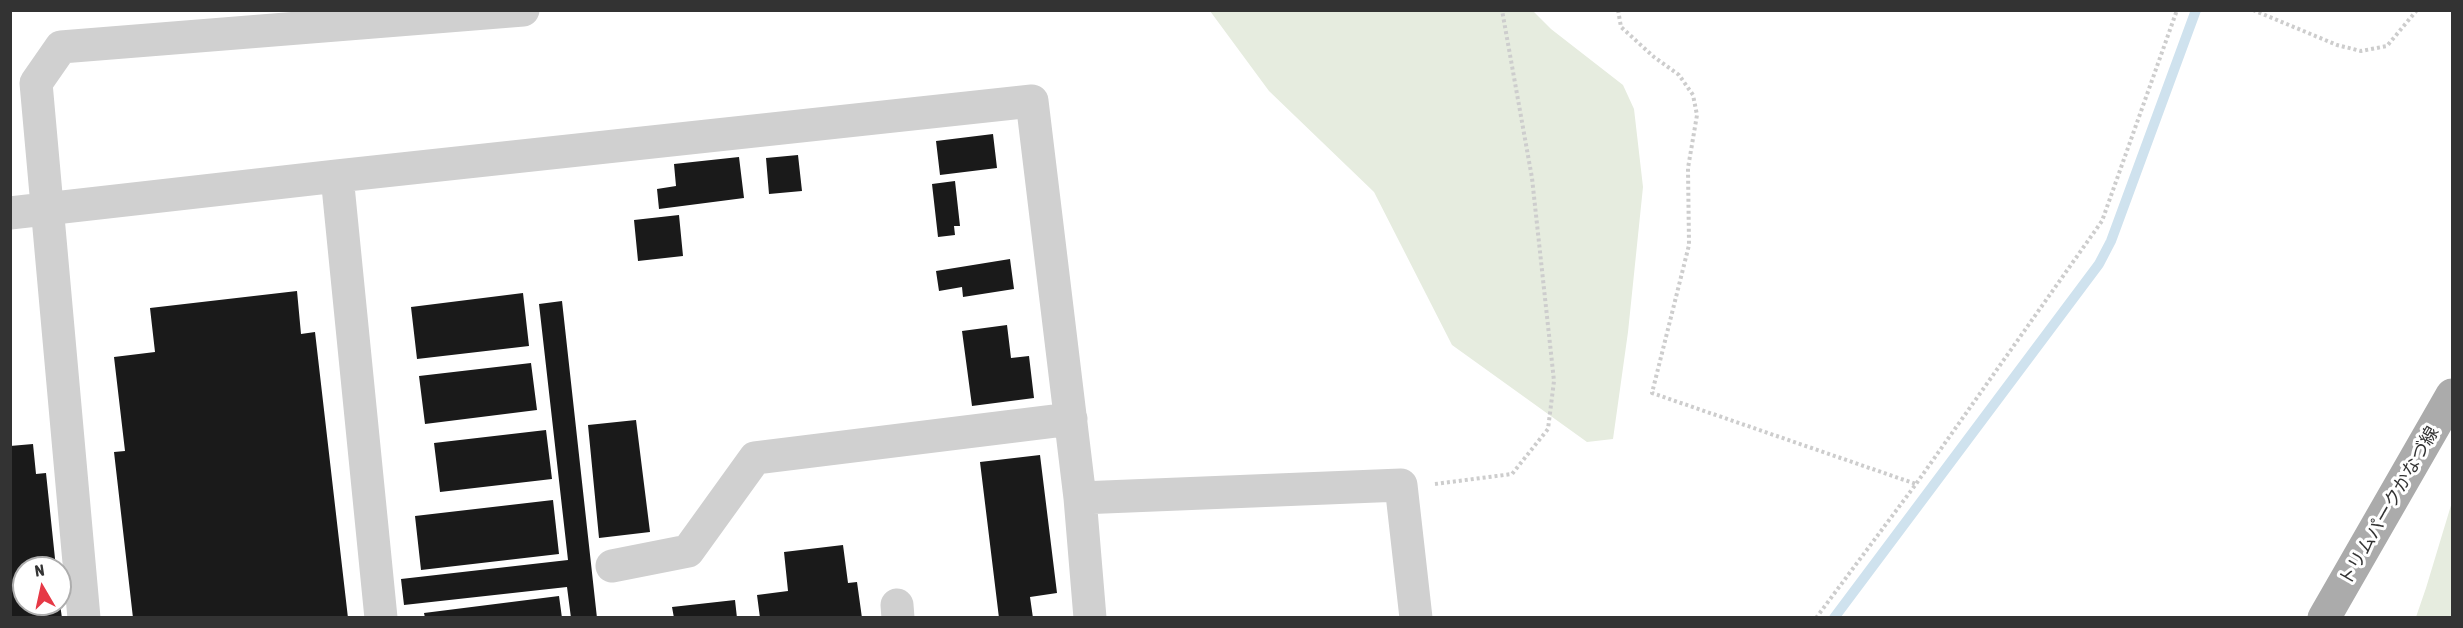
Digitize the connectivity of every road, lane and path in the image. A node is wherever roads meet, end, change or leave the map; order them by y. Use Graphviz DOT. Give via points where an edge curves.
graph roads {
  1 [pos="523,10"];
  2 [pos="1502,10"];
  3 [pos="1618,10"];
  4 [pos="2177,10"];
  5 [pos="2253,10"];
  6 [pos="2417,10"];
  7 [pos="337,176"];
  8 [pos="47,210"];
  9 [pos="10,213"];
  10 [pos="2452,395"];
  11 [pos="1071,419"];
  12 [pos="1916,484"];
  13 [pos="1401,485"];
  14 [pos="1080,498"];
  15 [pos="612,566"];
  16 [pos="84,618"];
  17 [pos="381,618"];
  18 [pos="1090,618"];
  19 [pos="1416,618"];
  20 [pos="1816,618"];
  21 [pos="2324,618"];
  1 -- 8 [label="lane" via="61,47 36,83"];
  2 -- 13 [label="path" via="1534,201 1554,381 1548,429 1512,474 1453,483"];
  3 -- 12 [label="path" via="1621,27 1679,75 1693,95 1697,115 1688,168 1689,245 1652,393"];
  4 -- 12 [label="path" via="2102,221"];
  5 -- 6 [label="path" via="2361,51 2387,46"];
  7 -- 8 [label="lane"];
  7 -- 11 [label="lane" via="1032,101"];
  7 -- 17 [label="lane"];
  8 -- 9 [label="lane"];
  8 -- 16 [label="lane"];
  10 -- 21 [label="main road, トリムパークかなづ線"];
  11 -- 14 [label="lane"];
  11 -- 15 [label="lane" via="754,458 688,551"];
  12 -- 20 [label="path"];
  13 -- 14 [label="lane"];
  13 -- 19 [label="lane"];
  14 -- 18 [label="lane"];
}
